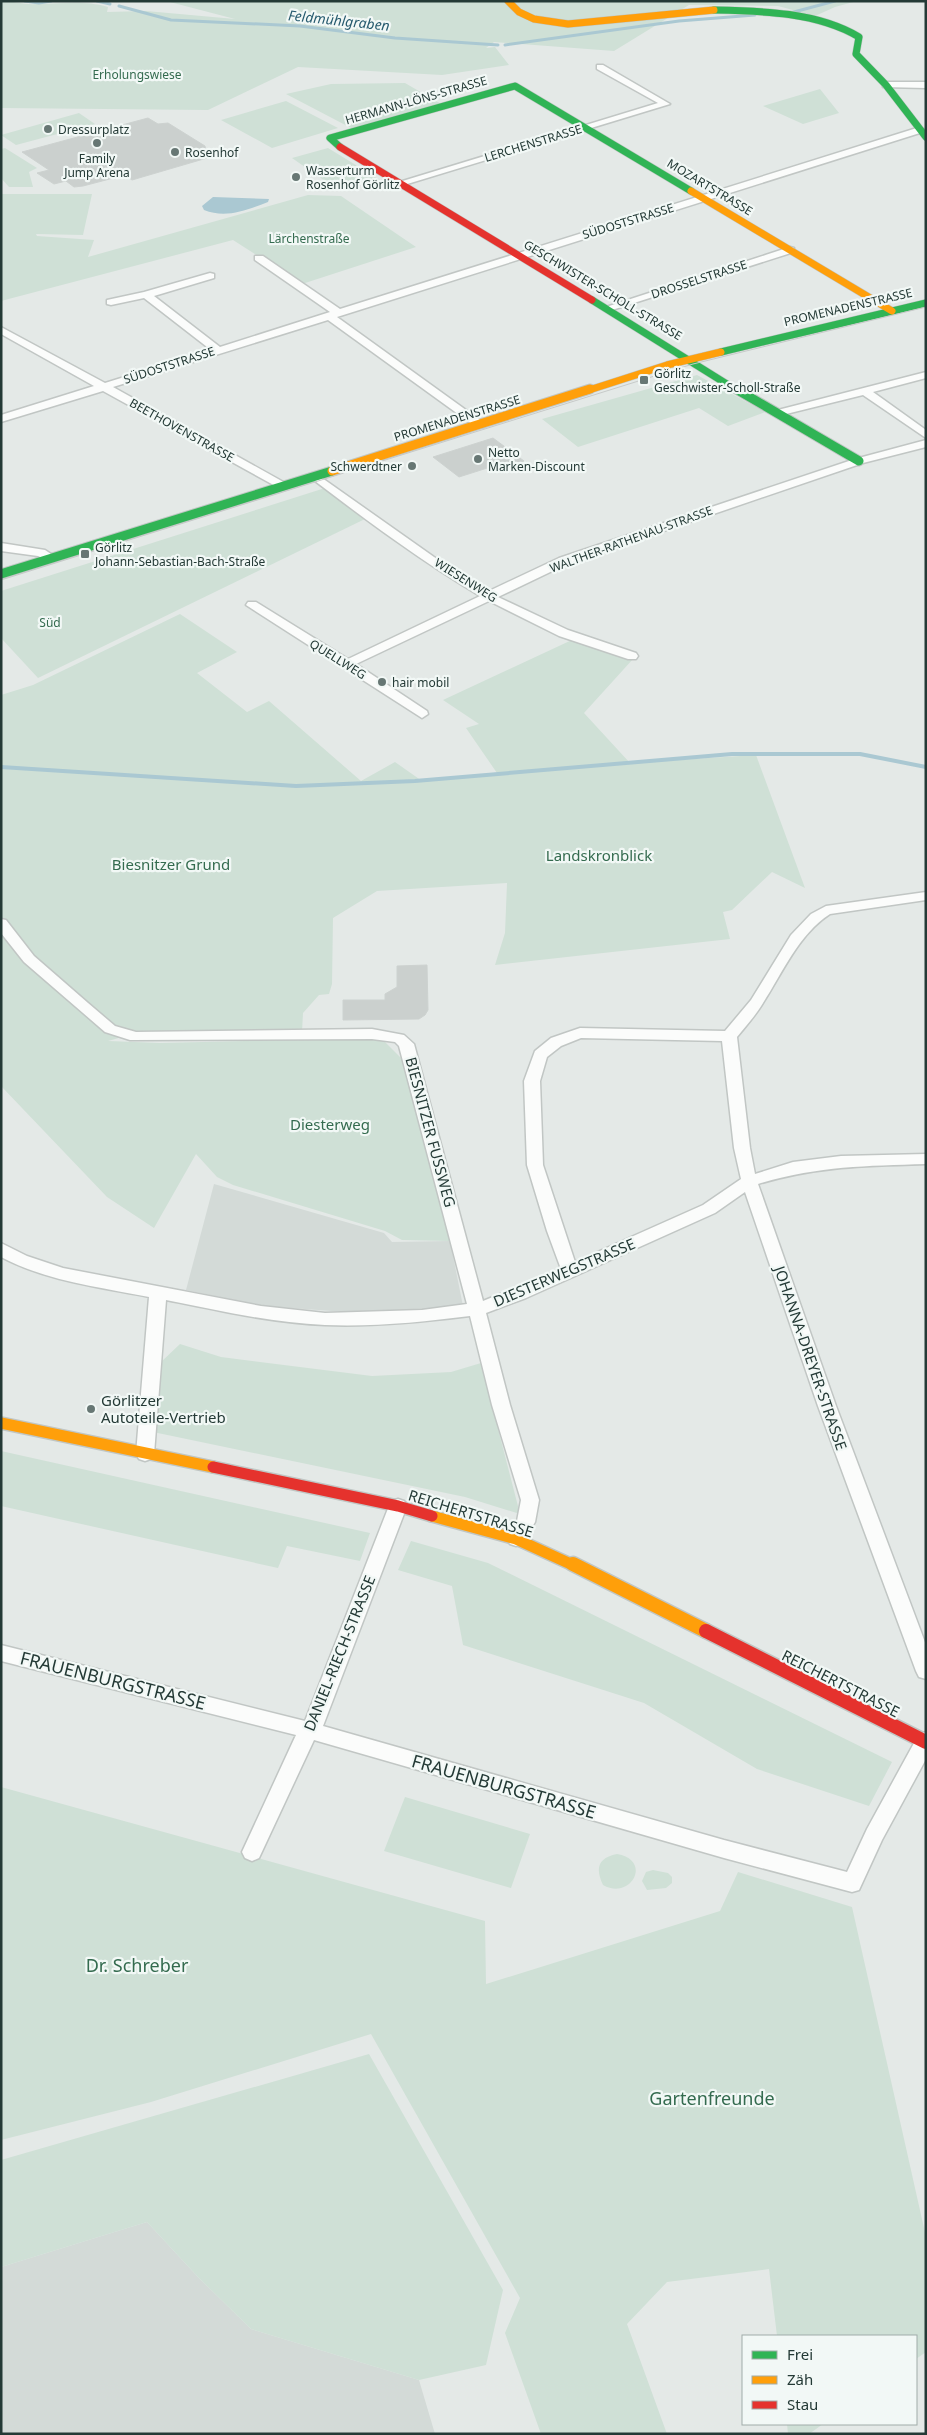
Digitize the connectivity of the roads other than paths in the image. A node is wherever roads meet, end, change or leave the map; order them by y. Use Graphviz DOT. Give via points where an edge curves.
graph roads {
  1 [pos="508,1"];
  2 [pos="600,66"];
  3 [pos="926,85"];
  4 [pos="515,86"];
  5 [pos="886,86"];
  6 [pos="585,128"];
  7 [pos="923,133"];
  8 [pos="333,142"];
  9 [pos="401,183"];
  10 [pos="701,198"];
  11 [pos="790,250"];
  12 [pos="519,255"];
  13 [pos="259,258"];
  14 [pos="210,276"];
  15 [pos="146,295"];
  16 [pos="111,302"];
  17 [pos="926,303"];
  18 [pos="608,308"];
  19 [pos="892,311"];
  20 [pos="332,314"];
  21 [pos="1,330"];
  22 [pos="218,350"];
  23 [pos="688,359"];
  24 [pos="926,375"];
  25 [pos="102,387"];
  26 [pos="865,391"];
  27 [pos="778,414"];
  28 [pos="1,419"];
  29 [pos="480,425"];
  30 [pos="926,435"];
  31 [pos="926,443"];
  32 [pos="859,461"];
  33 [pos="315,476"];
  34 [pos="283,486"];
  35 [pos="1,547"];
  36 [pos="51,558"];
  37 [pos="1,574"];
  38 [pos="489,596"];
  39 [pos="252,605"];
  40 [pos="632,656"];
  41 [pos="347,664"];
  42 [pos="422,714"];
  43 [pos="926,896"];
  44 [pos="1,923"];
  45 [pos="729,1036"];
  46 [pos="926,1159"];
  47 [pos="749,1182"];
  48 [pos="1,1249"];
  49 [pos="570,1270"];
  50 [pos="158,1292"];
  51 [pos="478,1309"];
  52 [pos="1,1423"];
  53 [pos="145,1454"];
  54 [pos="398,1506"];
  55 [pos="516,1539"];
  56 [pos="1,1653"];
  57 [pos="926,1671"];
  58 [pos="309,1730"];
  59 [pos="926,1741"];
  60 [pos="252,1852"];
  1 -- 5 [label="street" via="515,10 529,18 555,23 713,10 792,15 856,34 860,41 856,54"];
  2 -- 6 [label="street, LERCHENSTRASSE" via="666,104"];
  3 -- 5 [label="street"];
  4 -- 6 [label="street, MOZARTSTRASSE"];
  4 -- 8 [label="street, HERMANN-LÖNS-STRASSE" via="330,138"];
  5 -- 7 [label="street"];
  6 -- 9 [label="street, LERCHENSTRASSE"];
  6 -- 10 [label="street, MOZARTSTRASSE"];
  7 -- 10 [label="street, SÜDOSTSTRASSE"];
  8 -- 9 [label="street, GESCHWISTER-SCHOLL-STRASSE"];
  9 -- 12 [label="street, GESCHWISTER-SCHOLL-STRASSE"];
  10 -- 11 [label="street, MOZARTSTRASSE"];
  10 -- 12 [label="street, SÜDOSTSTRASSE"];
  11 -- 18 [label="street, DROSSELSTRASSE"];
  11 -- 19 [label="street, MOZARTSTRASSE"];
  12 -- 18 [label="street, GESCHWISTER-SCHOLL-STRASSE"];
  12 -- 20 [label="street, SÜDOSTSTRASSE"];
  13 -- 20 [label="street"];
  14 -- 15 [label="street"];
  15 -- 16 [label="street"];
  15 -- 22 [label="street"];
  17 -- 19 [label="street, PROMENADENSTRASSE"];
  18 -- 23 [label="street, GESCHWISTER-SCHOLL-STRASSE"];
  19 -- 23 [label="street, PROMENADENSTRASSE"];
  20 -- 22 [label="street, SÜDOSTSTRASSE"];
  20 -- 29 [label="street"];
  21 -- 25 [label="street, BEETHOVENSTRASSE"];
  22 -- 25 [label="street, SÜDOSTSTRASSE"];
  23 -- 27 [label="street, GESCHWISTER-SCHOLL-STRASSE"];
  23 -- 29 [label="street, PROMENADENSTRASSE"];
  24 -- 26 [label="street"];
  25 -- 28 [label="street, SÜDOSTSTRASSE"];
  25 -- 34 [label="street, BEETHOVENSTRASSE"];
  26 -- 27 [label="street"];
  26 -- 30 [label="street"];
  27 -- 32 [label="street, GESCHWISTER-SCHOLL-STRASSE"];
  29 -- 33 [label="street, PROMENADENSTRASSE"];
  31 -- 32 [label="street, WALTHER-RATHENAU-STRASSE"];
  32 -- 38 [label="street, WALTHER-RATHENAU-STRASSE" via="563,561"];
  33 -- 34 [label="street, PROMENADENSTRASSE"];
  33 -- 38 [label="street, WIESENWEG" via="370,519"];
  34 -- 36 [label="street, PROMENADENSTRASSE"];
  35 -- 36 [label="street" via="41,553"];
  36 -- 37 [label="street, PROMENADENSTRASSE"];
  38 -- 40 [label="street, WIESENWEG" via="554,630"];
  38 -- 41 [label="street, WALTHER-RATHENAU-STRASSE"];
  39 -- 41 [label="street, QUELLWEG"];
  41 -- 42 [label="street, QUELLWEG"];
  43 -- 45 [label="street" via="826,910 817,915 805,927 755,1004"];
  44 -- 51 [label="street, BIESNITZER FUSSWEG" via="29,959 110,1029 135,1037 372,1034 399,1038 406,1044"];
  45 -- 47 [label="street, JOHANNA-DREYER-STRASSE"];
  45 -- 49 [label="street" via="580,1033 556,1042 540,1055 532,1081 535,1165"];
  46 -- 47 [label="street, DIESTERWEGSTRASSE" via="841,1161 793,1168"];
  47 -- 49 [label="street, DIESTERWEGSTRASSE" via="709,1209"];
  47 -- 57 [label="street, JOHANNA-DREYER-STRASSE" via="826,1406"];
  48 -- 50 [label="street, DIESTERWEGSTRASSE" via="61,1274"];
  49 -- 51 [label="street, DIESTERWEGSTRASSE" via="520,1294"];
  50 -- 51 [label="street, DIESTERWEGSTRASSE" via="261,1312 325,1319 422,1316"];
  50 -- 53 [label="street"];
  51 -- 55 [label="street, BIESNITZER FUSSWEG" via="501,1405 530,1500 526,1522"];
  52 -- 53 [label="street, REICHERTSTRASSE"];
  53 -- 54 [label="street, REICHERTSTRASSE"];
  54 -- 55 [label="street, REICHERTSTRASSE"];
  54 -- 58 [label="street, DANIEL-RIECH-STRASSE"];
  55 -- 59 [label="street, REICHERTSTRASSE"];
  56 -- 58 [label="street, FRAUENBURGSTRASSE"];
  58 -- 59 [label="street, FRAUENBURGSTRASSE" via="852,1883 874,1834"];
  58 -- 60 [label="street, DANIEL-RIECH-STRASSE"];
}
